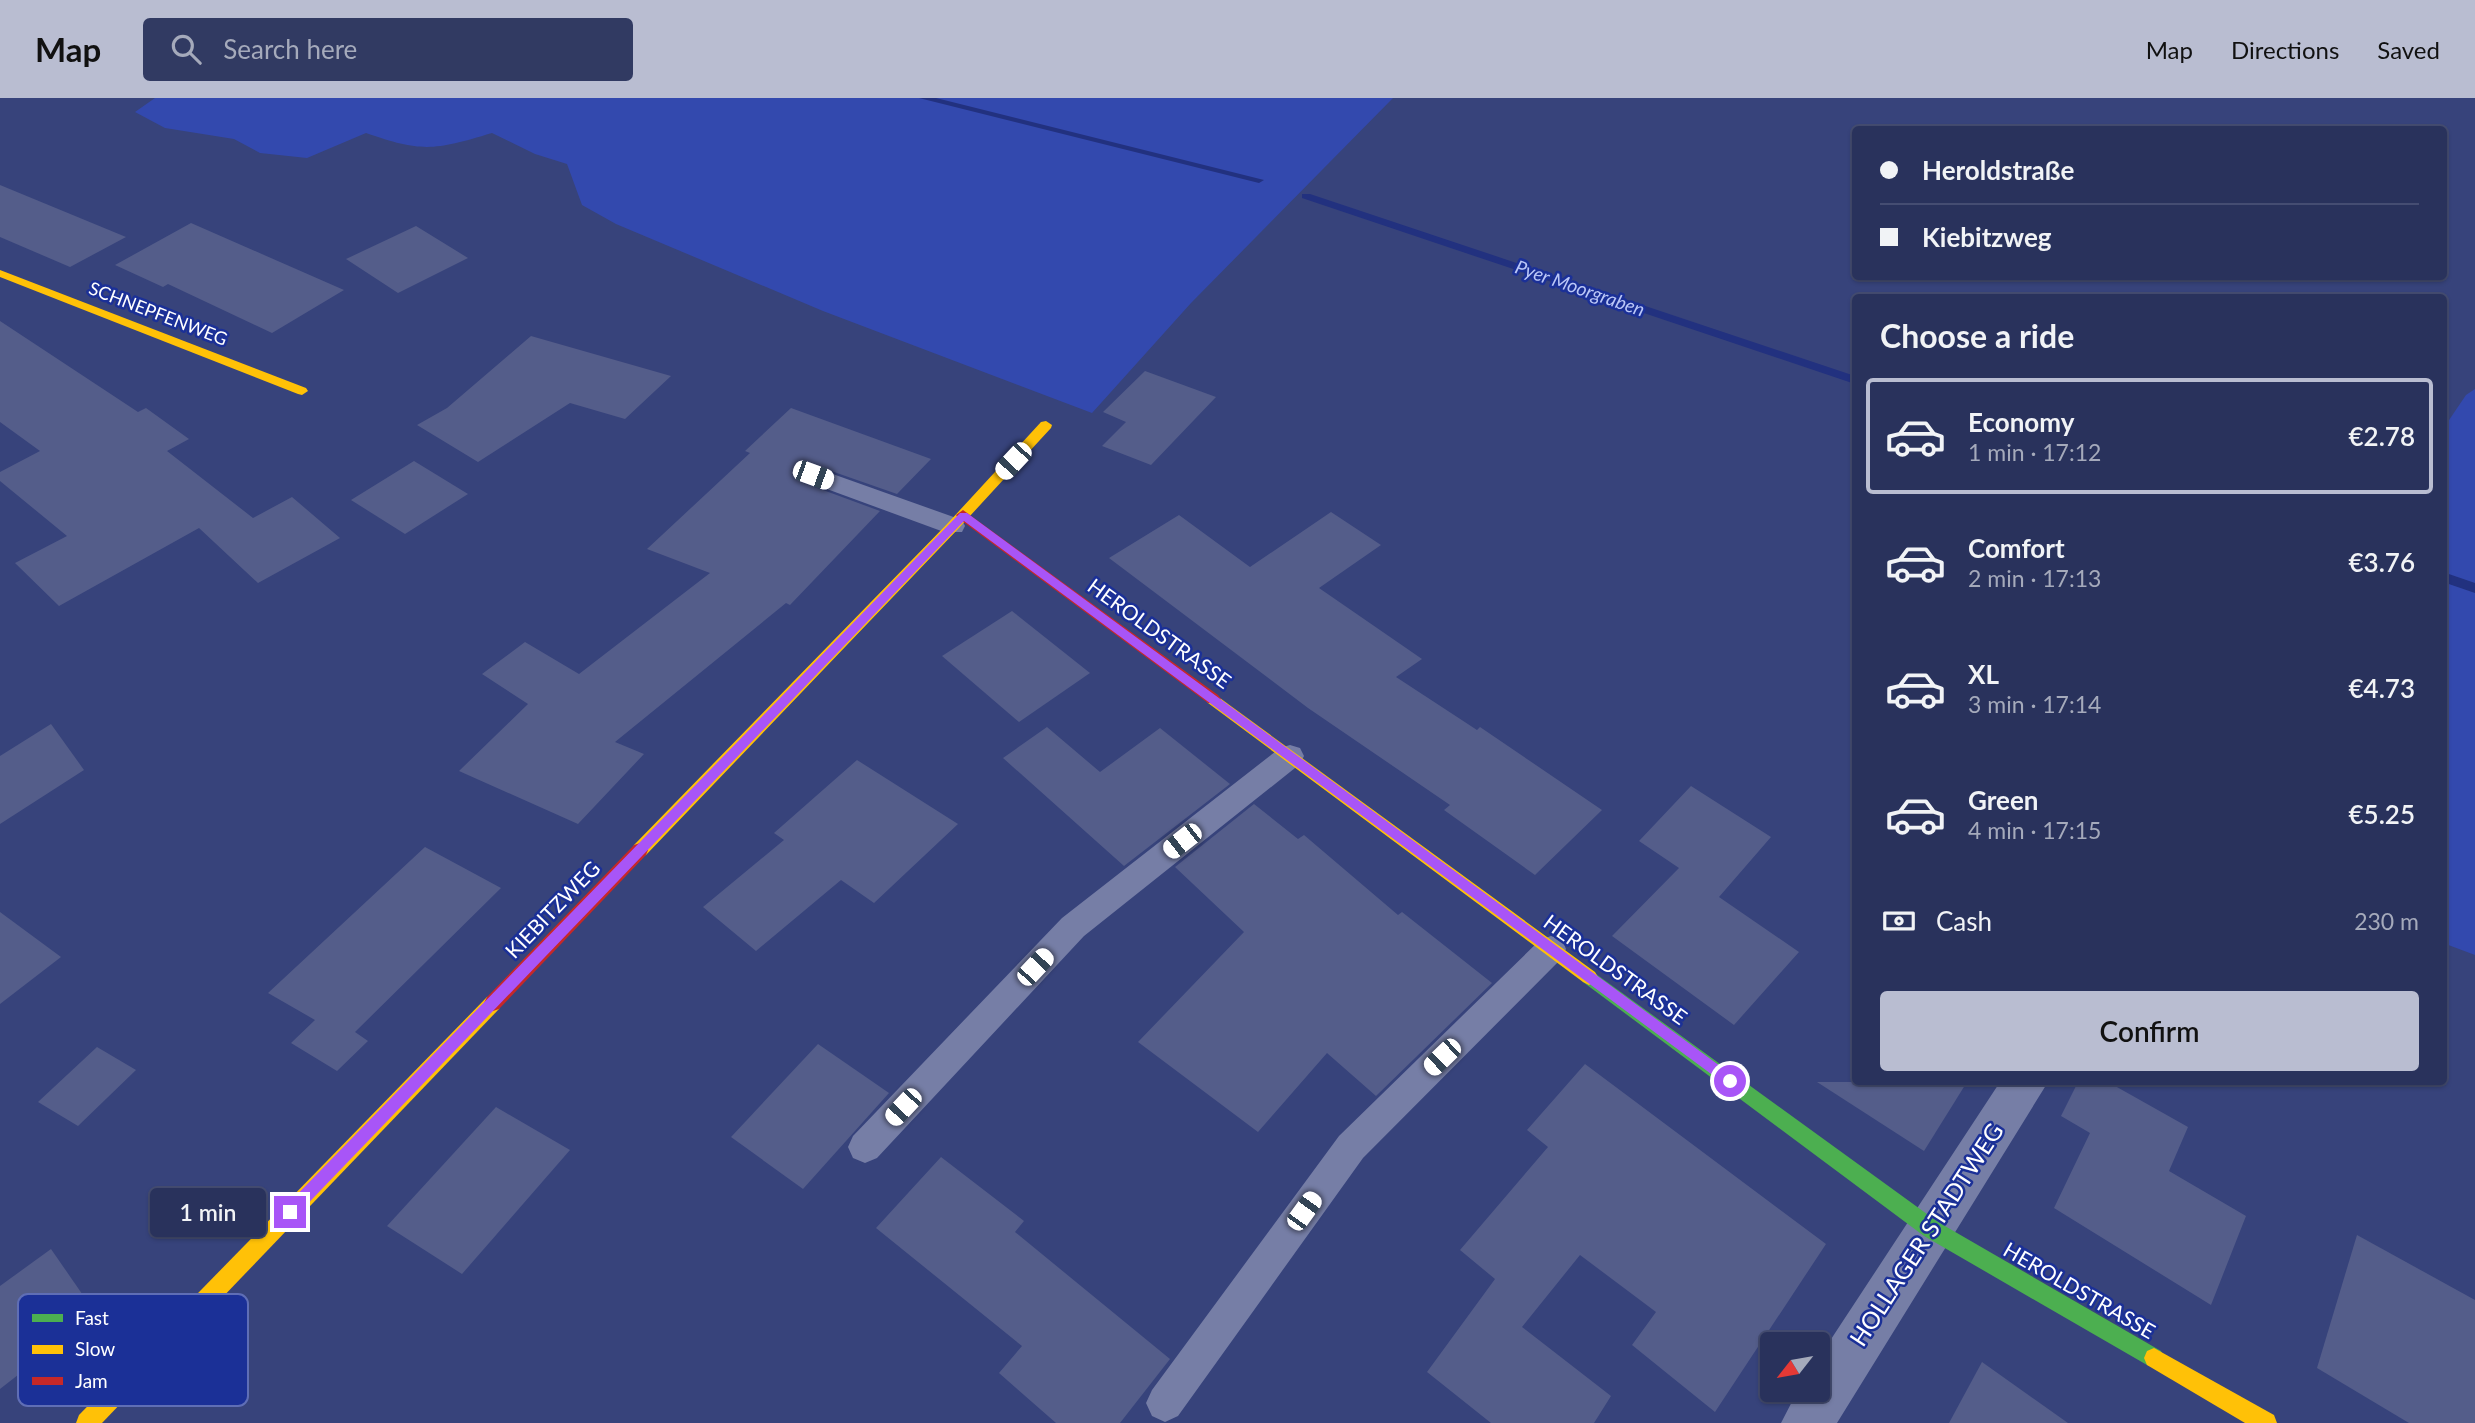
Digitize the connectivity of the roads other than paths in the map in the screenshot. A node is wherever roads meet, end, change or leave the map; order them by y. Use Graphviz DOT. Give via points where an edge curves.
graph roads {
  1 [pos="0,274"];
  2 [pos="302,391"];
  3 [pos="1046,425"];
  4 [pos="813,475"];
  5 [pos="958,521"];
  6 [pos="1290,756"];
  7 [pos="1551,949"];
  8 [pos="2023,1085"];
  9 [pos="865,1147"];
  10 [pos="1931,1229"];
  11 [pos="212,1294"];
  12 [pos="1166,1403"];
  13 [pos="103,1406"];
  14 [pos="87,1423"];
  15 [pos="1807,1423"];
  16 [pos="2266,1423"];
  1 -- 2 [label="street, SCHNEPFENWEG"];
  3 -- 5 [label="street, KIEBITZWEG"];
  4 -- 5 [label="lane"];
  5 -- 6 [label="street, HEROLDSTRASSE"];
  5 -- 11 [label="street, KIEBITZWEG"];
  6 -- 7 [label="street, HEROLDSTRASSE"];
  6 -- 9 [label="lane" via="1073,927"];
  7 -- 10 [label="street, HEROLDSTRASSE"];
  7 -- 12 [label="lane" via="1351,1147"];
  8 -- 10 [label="street, HOLLAGER STADTWEG"];
  10 -- 15 [label="street, HOLLAGER STADTWEG"];
  10 -- 16 [label="street, HEROLDSTRASSE"];
  13 -- 14 [label="street, KIEBITZWEG"];
}
